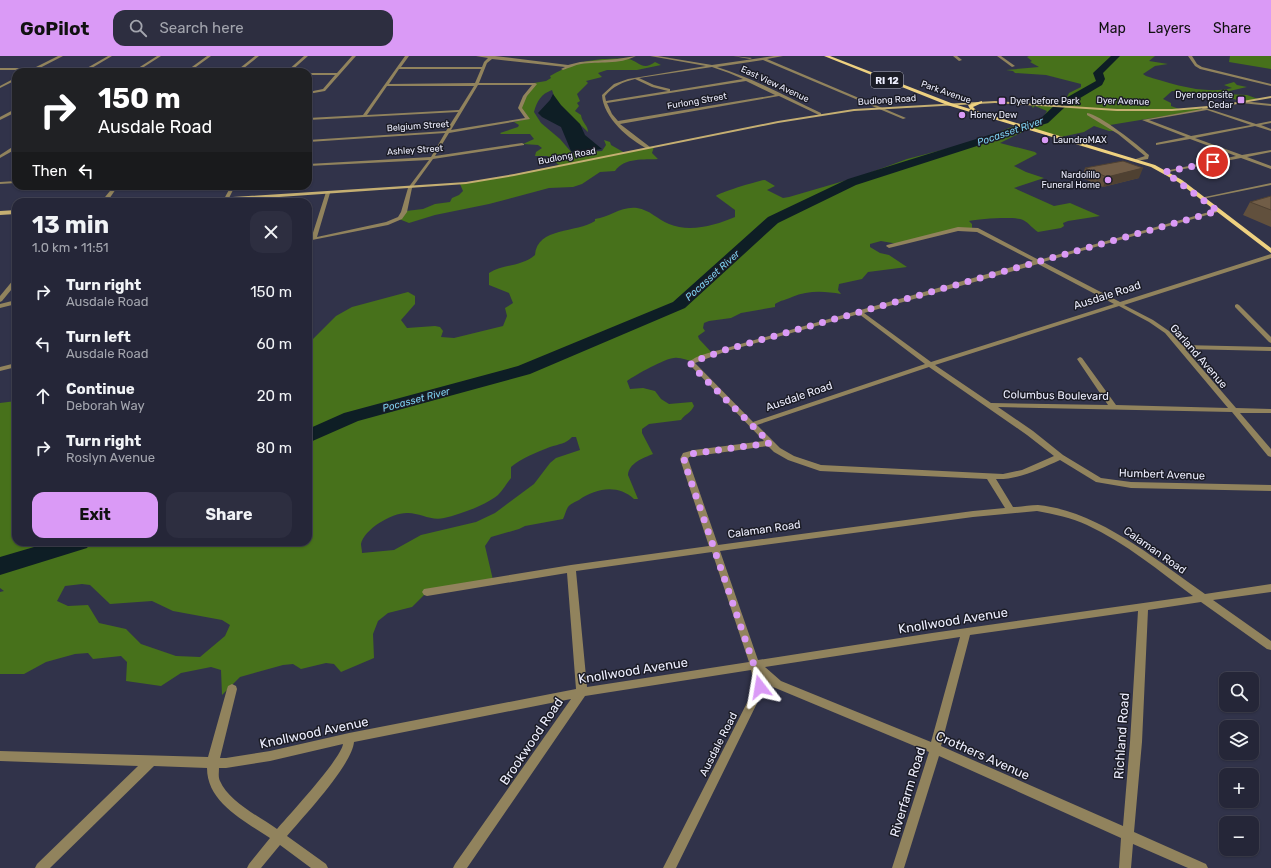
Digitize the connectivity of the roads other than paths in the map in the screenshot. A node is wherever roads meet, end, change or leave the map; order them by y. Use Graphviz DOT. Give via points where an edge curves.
graph roads {
  1 [pos="60,56"];
  2 [pos="110,56"];
  3 [pos="159,56"];
  4 [pos="209,56"];
  5 [pos="256,56"];
  6 [pos="306,56"];
  7 [pos="354,56"];
  8 [pos="407,56"];
  9 [pos="478,56"];
  10 [pos="634,56"];
  11 [pos="652,56"];
  12 [pos="735,56"];
  13 [pos="781,56"];
  14 [pos="826,56"];
  15 [pos="955,56"];
  16 [pos="999,56"];
  17 [pos="1190,56"];
  18 [pos="492,57"];
  19 [pos="762,59"];
  20 [pos="960,60"];
  21 [pos="567,66"];
  22 [pos="710,66"];
  23 [pos="1013,66"];
  24 [pos="37,68"];
  25 [pos="89,68"];
  26 [pos="140,68"];
  27 [pos="192,68"];
  28 [pos="242,68"];
  29 [pos="292,68"];
  30 [pos="399,68"];
  31 [pos="483,68"];
  32 [pos="0,69"];
  33 [pos="12,69"];
  34 [pos="562,69"];
  35 [pos="312,74"];
  36 [pos="338,74"];
  37 [pos="636,78"];
  38 [pos="748,80"];
  39 [pos="12,81"];
  40 [pos="387,84"];
  41 [pos="477,84"];
  42 [pos="1271,85"];
  43 [pos="1,86"];
  44 [pos="673,91"];
  45 [pos="312,92"];
  46 [pos="780,95"];
  47 [pos="1271,97"];
  48 [pos="605,102"];
  49 [pos="980,102"];
  50 [pos="1242,102"];
  51 [pos="949,104"];
  52 [pos="1271,106"];
  53 [pos="877,108"];
  54 [pos="1205,109"];
  55 [pos="460,111"];
  56 [pos="12,112"];
  57 [pos="975,112"];
  58 [pos="820,114"];
  59 [pos="1088,114"];
  60 [pos="364,116"];
  61 [pos="904,118"];
  62 [pos="0,119"];
  63 [pos="312,119"];
  64 [pos="1271,122"];
  65 [pos="616,123"];
  66 [pos="1255,125"];
  67 [pos="1271,130"];
  68 [pos="447,132"];
  69 [pos="1188,138"];
  70 [pos="312,141"];
  71 [pos="522,144"];
  72 [pos="1158,144"];
  73 [pos="648,148"];
  74 [pos="12,150"];
  75 [pos="1271,151"];
  76 [pos="12,156"];
  77 [pos="0,157"];
  78 [pos="1240,157"];
  79 [pos="432,158"];
  80 [pos="1138,160"];
  81 [pos="312,165"];
  82 [pos="1271,168"];
  83 [pos="1165,172"];
  84 [pos="12,182"];
  85 [pos="0,183"];
  86 [pos="1271,184"];
  87 [pos="410,188"];
  88 [pos="328,193"];
  89 [pos="269,198"];
  90 [pos="1202,198"];
  91 [pos="1218,211"];
  92 [pos="12,212"];
  93 [pos="0,213"];
  94 [pos="889,246"];
  95 [pos="1271,251"];
  96 [pos="1271,256"];
  97 [pos="1038,262"];
  98 [pos="12,285"];
  99 [pos="0,300"];
  100 [pos="12,303"];
  101 [pos="1118,304"];
  102 [pos="0,306"];
  103 [pos="1236,306"];
  104 [pos="861,313"];
  105 [pos="1271,341"];
  106 [pos="1180,347"];
  107 [pos="1271,349"];
  108 [pos="1080,359"];
  109 [pos="930,364"];
  110 [pos="12,366"];
  111 [pos="0,369"];
  112 [pos="990,405"];
  113 [pos="1113,407"];
  114 [pos="1233,410"];
  115 [pos="1271,411"];
  116 [pos="751,425"];
  117 [pos="770,443"];
  118 [pos="1271,454"];
  119 [pos="1060,457"];
  120 [pos="990,477"];
  121 [pos="1271,488"];
  122 [pos="1010,509"];
  123 [pos="714,548"];
  124 [pos="571,568"];
  125 [pos="1271,588"];
  126 [pos="426,592"];
  127 [pos="1201,597"];
  128 [pos="1143,606"];
  129 [pos="966,632"];
  130 [pos="1271,646"];
  131 [pos="754,665"];
  132 [pos="232,689"];
  133 [pos="582,692"];
  134 [pos="349,738"];
  135 [pos="935,749"];
  136 [pos="0,756"];
  137 [pos="214,758"];
  138 [pos="151,761"];
  139 [pos="1127,835"];
  140 [pos="278,838"];
  141 [pos="41,868"];
  142 [pos="253,868"];
  143 [pos="322,868"];
  144 [pos="460,868"];
  145 [pos="669,868"];
  146 [pos="898,868"];
  147 [pos="1125,868"];
  148 [pos="1202,868"];
  1 -- 24 [label="street"];
  2 -- 25 [label="street"];
  3 -- 26 [label="street"];
  4 -- 27 [label="street"];
  5 -- 28 [label="street"];
  6 -- 29 [label="street"];
  7 -- 36 [label="street"];
  8 -- 30 [label="street"];
  9 -- 18 [label="street"];
  10 -- 21 [label="street" via="624,60 592,60"];
  11 -- 22 [label="street, East View Avenue"];
  12 -- 19 [label="street"];
  13 -- 19 [label="street"];
  14 -- 51 [label="main road, Park Avenue / RI 12"];
  15 -- 20 [label="street"];
  16 -- 23 [label="street"];
  17 -- 42 [label="street" via="1201,68"];
  18 -- 21 [label="street"];
  18 -- 31 [label="street"];
  19 -- 22 [label="street"];
  19 -- 53 [label="street"];
  21 -- 34 [label="street"];
  22 -- 37 [label="street"];
  22 -- 38 [label="street, East View Avenue"];
  30 -- 31 [label="street"];
  30 -- 40 [label="street"];
  31 -- 41 [label="street"];
  32 -- 33 [label="street"];
  35 -- 36 [label="street"];
  36 -- 45 [label="street" via="324,90"];
  37 -- 44 [label="street"];
  37 -- 48 [label="street" via="610,86 603,96"];
  38 -- 44 [label="street"];
  38 -- 46 [label="street, East View Avenue"];
  39 -- 43 [label="street"];
  40 -- 41 [label="street"];
  40 -- 60 [label="street"];
  41 -- 55 [label="street"];
  41 -- 68 [label="street, Belgium Street" via="535,84 524,96 520,108 528,119"];
  44 -- 48 [label="street"];
  46 -- 58 [label="street, East View Avenue"];
  46 -- 65 [label="street, Furlong Street"];
  47 -- 50 [label="main road, Dyer Avenue"];
  48 -- 65 [label="street" via="611,118"];
  49 -- 51 [label="main road, Dyer Avenue"];
  49 -- 54 [label="main road, Dyer Avenue" via="1135,110"];
  49 -- 57 [label="main road" via="970,106"];
  50 -- 52 [label="street"];
  50 -- 54 [label="main road, Dyer Avenue"];
  51 -- 53 [label="main road, Budlong Road"];
  51 -- 57 [label="main road, Park Avenue / RI 12"];
  53 -- 58 [label="main road, Budlong Road"];
  53 -- 61 [label="street"];
  54 -- 66 [label="street"];
  54 -- 69 [label="street" via="1144,120"];
  55 -- 60 [label="street"];
  55 -- 68 [label="street"];
  56 -- 62 [label="street"];
  57 -- 80 [label="main road, Park Avenue / RI 12"];
  58 -- 73 [label="main road, Budlong Road"];
  59 -- 80 [label="street" via="1123,136 1147,156"];
  60 -- 63 [label="street"];
  64 -- 66 [label="street"];
  65 -- 73 [label="street"];
  66 -- 67 [label="street"];
  66 -- 69 [label="street"];
  68 -- 70 [label="street, Belgium Street"];
  68 -- 79 [label="street"];
  69 -- 72 [label="street"];
  69 -- 78 [label="street"];
  71 -- 79 [label="street, Ashley Street"];
  73 -- 87 [label="main road, Budlong Road" via="504,177"];
  74 -- 77 [label="street"];
  75 -- 78 [label="street"];
  76 -- 77 [label="street"];
  78 -- 82 [label="street"];
  78 -- 83 [label="street"];
  79 -- 81 [label="street, Ashley Street"];
  79 -- 87 [label="street"];
  80 -- 83 [label="main road, Park Avenue / RI 12"];
  83 -- 90 [label="main road, Park Avenue / RI 12"];
  84 -- 85 [label="street"];
  86 -- 90 [label="street"];
  87 -- 88 [label="main road, Budlong Road"];
  87 -- 88 [label="street" via="400,218 388,223 314,239"];
  88 -- 89 [label="main road, Budlong Road"];
  90 -- 91 [label="main road, Park Avenue / RI 12"];
  91 -- 95 [label="main road, Park Avenue / RI 12"];
  91 -- 97 [label="street"];
  92 -- 93 [label="main road"];
  94 -- 97 [label="street, Garland Avenue" via="966,228 987,234"];
  96 -- 101 [label="street, Ausdale Road"];
  97 -- 101 [label="street, Garland Avenue"];
  97 -- 104 [label="street"];
  98 -- 99 [label="street"];
  100 -- 102 [label="street"];
  101 -- 106 [label="street, Garland Avenue" via="1159,326"];
  101 -- 109 [label="street, Ausdale Road"];
  103 -- 105 [label="street"];
  104 -- 109 [label="street"];
  104 -- 116 [label="street" via="725,350 692,362 694,368"];
  106 -- 107 [label="street"];
  106 -- 114 [label="street, Garland Avenue"];
  108 -- 113 [label="street"];
  109 -- 112 [label="street"];
  109 -- 116 [label="street, Ausdale Road"];
  110 -- 111 [label="street"];
  112 -- 113 [label="street, Columbus Boulevard"];
  112 -- 119 [label="street, Columbus Boulevard"];
  113 -- 114 [label="street, Columbus Boulevard"];
  114 -- 115 [label="street, Columbus Boulevard"];
  114 -- 118 [label="street, Garland Avenue"];
  116 -- 117 [label="street"];
  117 -- 120 [label="street" via="791,458 820,468"];
  117 -- 123 [label="street, Ausdale Road" via="694,453 684,459"];
  119 -- 120 [label="street" via="1024,472"];
  119 -- 121 [label="street, Humbert Avenue" via="1099,480 1117,484"];
  120 -- 122 [label="street"];
  122 -- 123 [label="street, Calaman Road"];
  122 -- 127 [label="street, Calaman Road" via="1037,508 1090,523 1143,554"];
  123 -- 124 [label="street, Calaman Road"];
  123 -- 131 [label="street, Ausdale Road"];
  124 -- 126 [label="street, Calaman Road"];
  124 -- 133 [label="street"];
  125 -- 127 [label="street, Knollwood Avenue"];
  127 -- 128 [label="street, Knollwood Avenue"];
  127 -- 130 [label="street, Calaman Road"];
  128 -- 129 [label="street, Knollwood Avenue"];
  128 -- 139 [label="street, Richland Road" via="1136,742"];
  129 -- 131 [label="street, Knollwood Avenue"];
  129 -- 135 [label="street, Riverfarm Road"];
  131 -- 133 [label="street, Knollwood Avenue"];
  131 -- 135 [label="street, Crothers Avenue" via="777,684"];
  131 -- 145 [label="street, Ausdale Road" via="760,687"];
  132 -- 137 [label="street"];
  133 -- 134 [label="street, Knollwood Avenue"];
  133 -- 144 [label="street, Brookwood Road"];
  134 -- 137 [label="street, Knollwood Avenue" via="270,756"];
  134 -- 140 [label="street" via="348,749 337,767"];
  135 -- 139 [label="street, Crothers Avenue"];
  135 -- 146 [label="street, Riverfarm Road"];
  136 -- 138 [label="street, Knollwood Avenue"];
  137 -- 138 [label="street, Knollwood Avenue"];
  137 -- 140 [label="street" via="213,777 218,789 230,803"];
  138 -- 141 [label="street"];
  139 -- 147 [label="street, Richland Road"];
  139 -- 148 [label="street, Crothers Avenue"];
  140 -- 142 [label="street"];
  140 -- 143 [label="street"];
}
